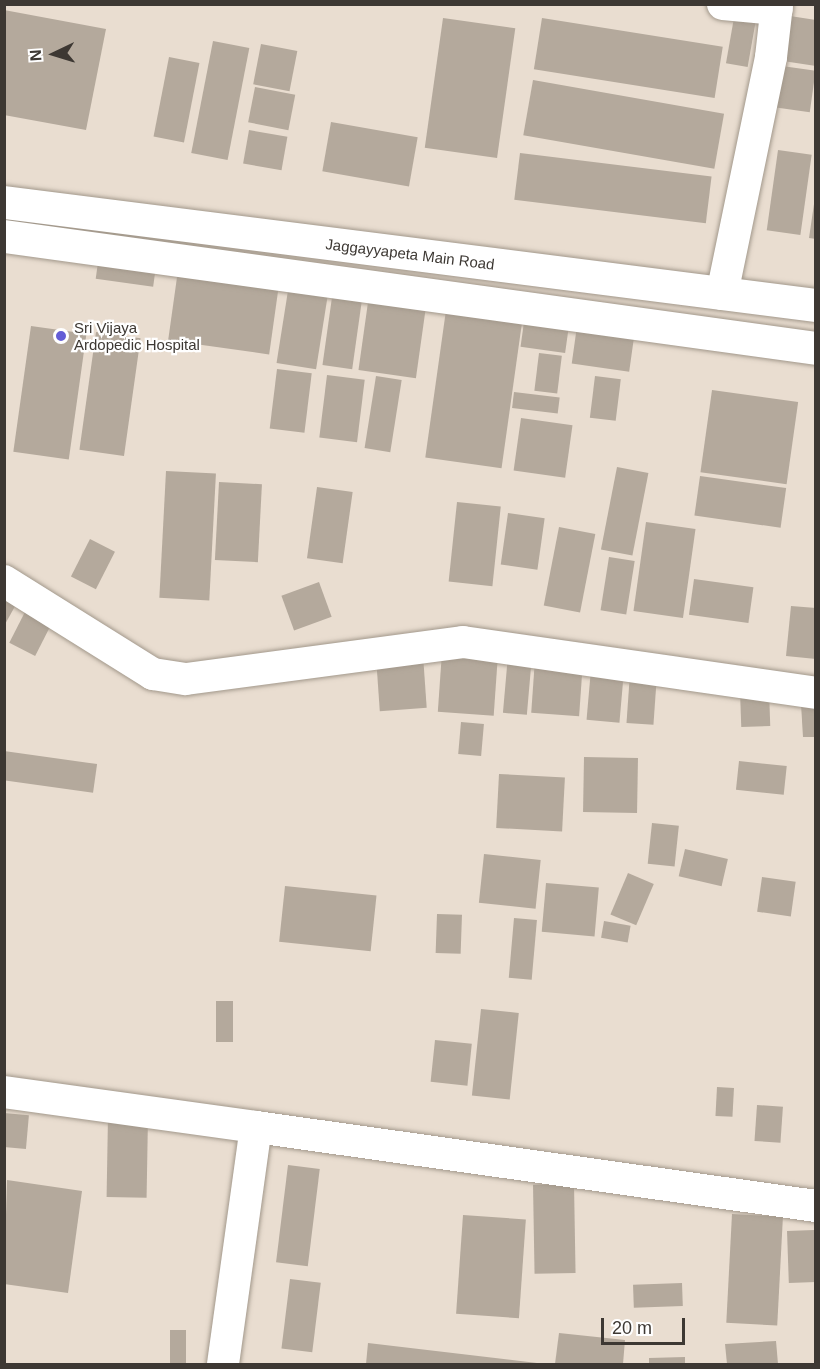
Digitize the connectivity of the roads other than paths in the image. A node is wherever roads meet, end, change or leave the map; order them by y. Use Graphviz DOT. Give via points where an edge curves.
graph roads {
  1 [pos="723,4"];
  2 [pos="777,7"];
  3 [pos="4,202"];
  4 [pos="4,236"];
  5 [pos="722,294"];
  6 [pos="816,305"];
  7 [pos="816,348"];
  8 [pos="4,581"];
  9 [pos="816,693"];
  10 [pos="4,1092"];
  11 [pos="256,1127"];
  12 [pos="816,1206"];
  13 [pos="223,1365"];
  1 -- 2 [label="street"];
  2 -- 5 [label="street" via="771,57"];
  3 -- 5 [label="main road, Jaggayyapeta Main Road"];
  4 -- 7 [label="main road"];
  5 -- 6 [label="main road, Jaggayyapeta Main Road"];
  8 -- 9 [label="street" via="153,674 186,679 463,642"];
  10 -- 11 [label="street"];
  11 -- 12 [label="street"];
  11 -- 13 [label="street"];
}
